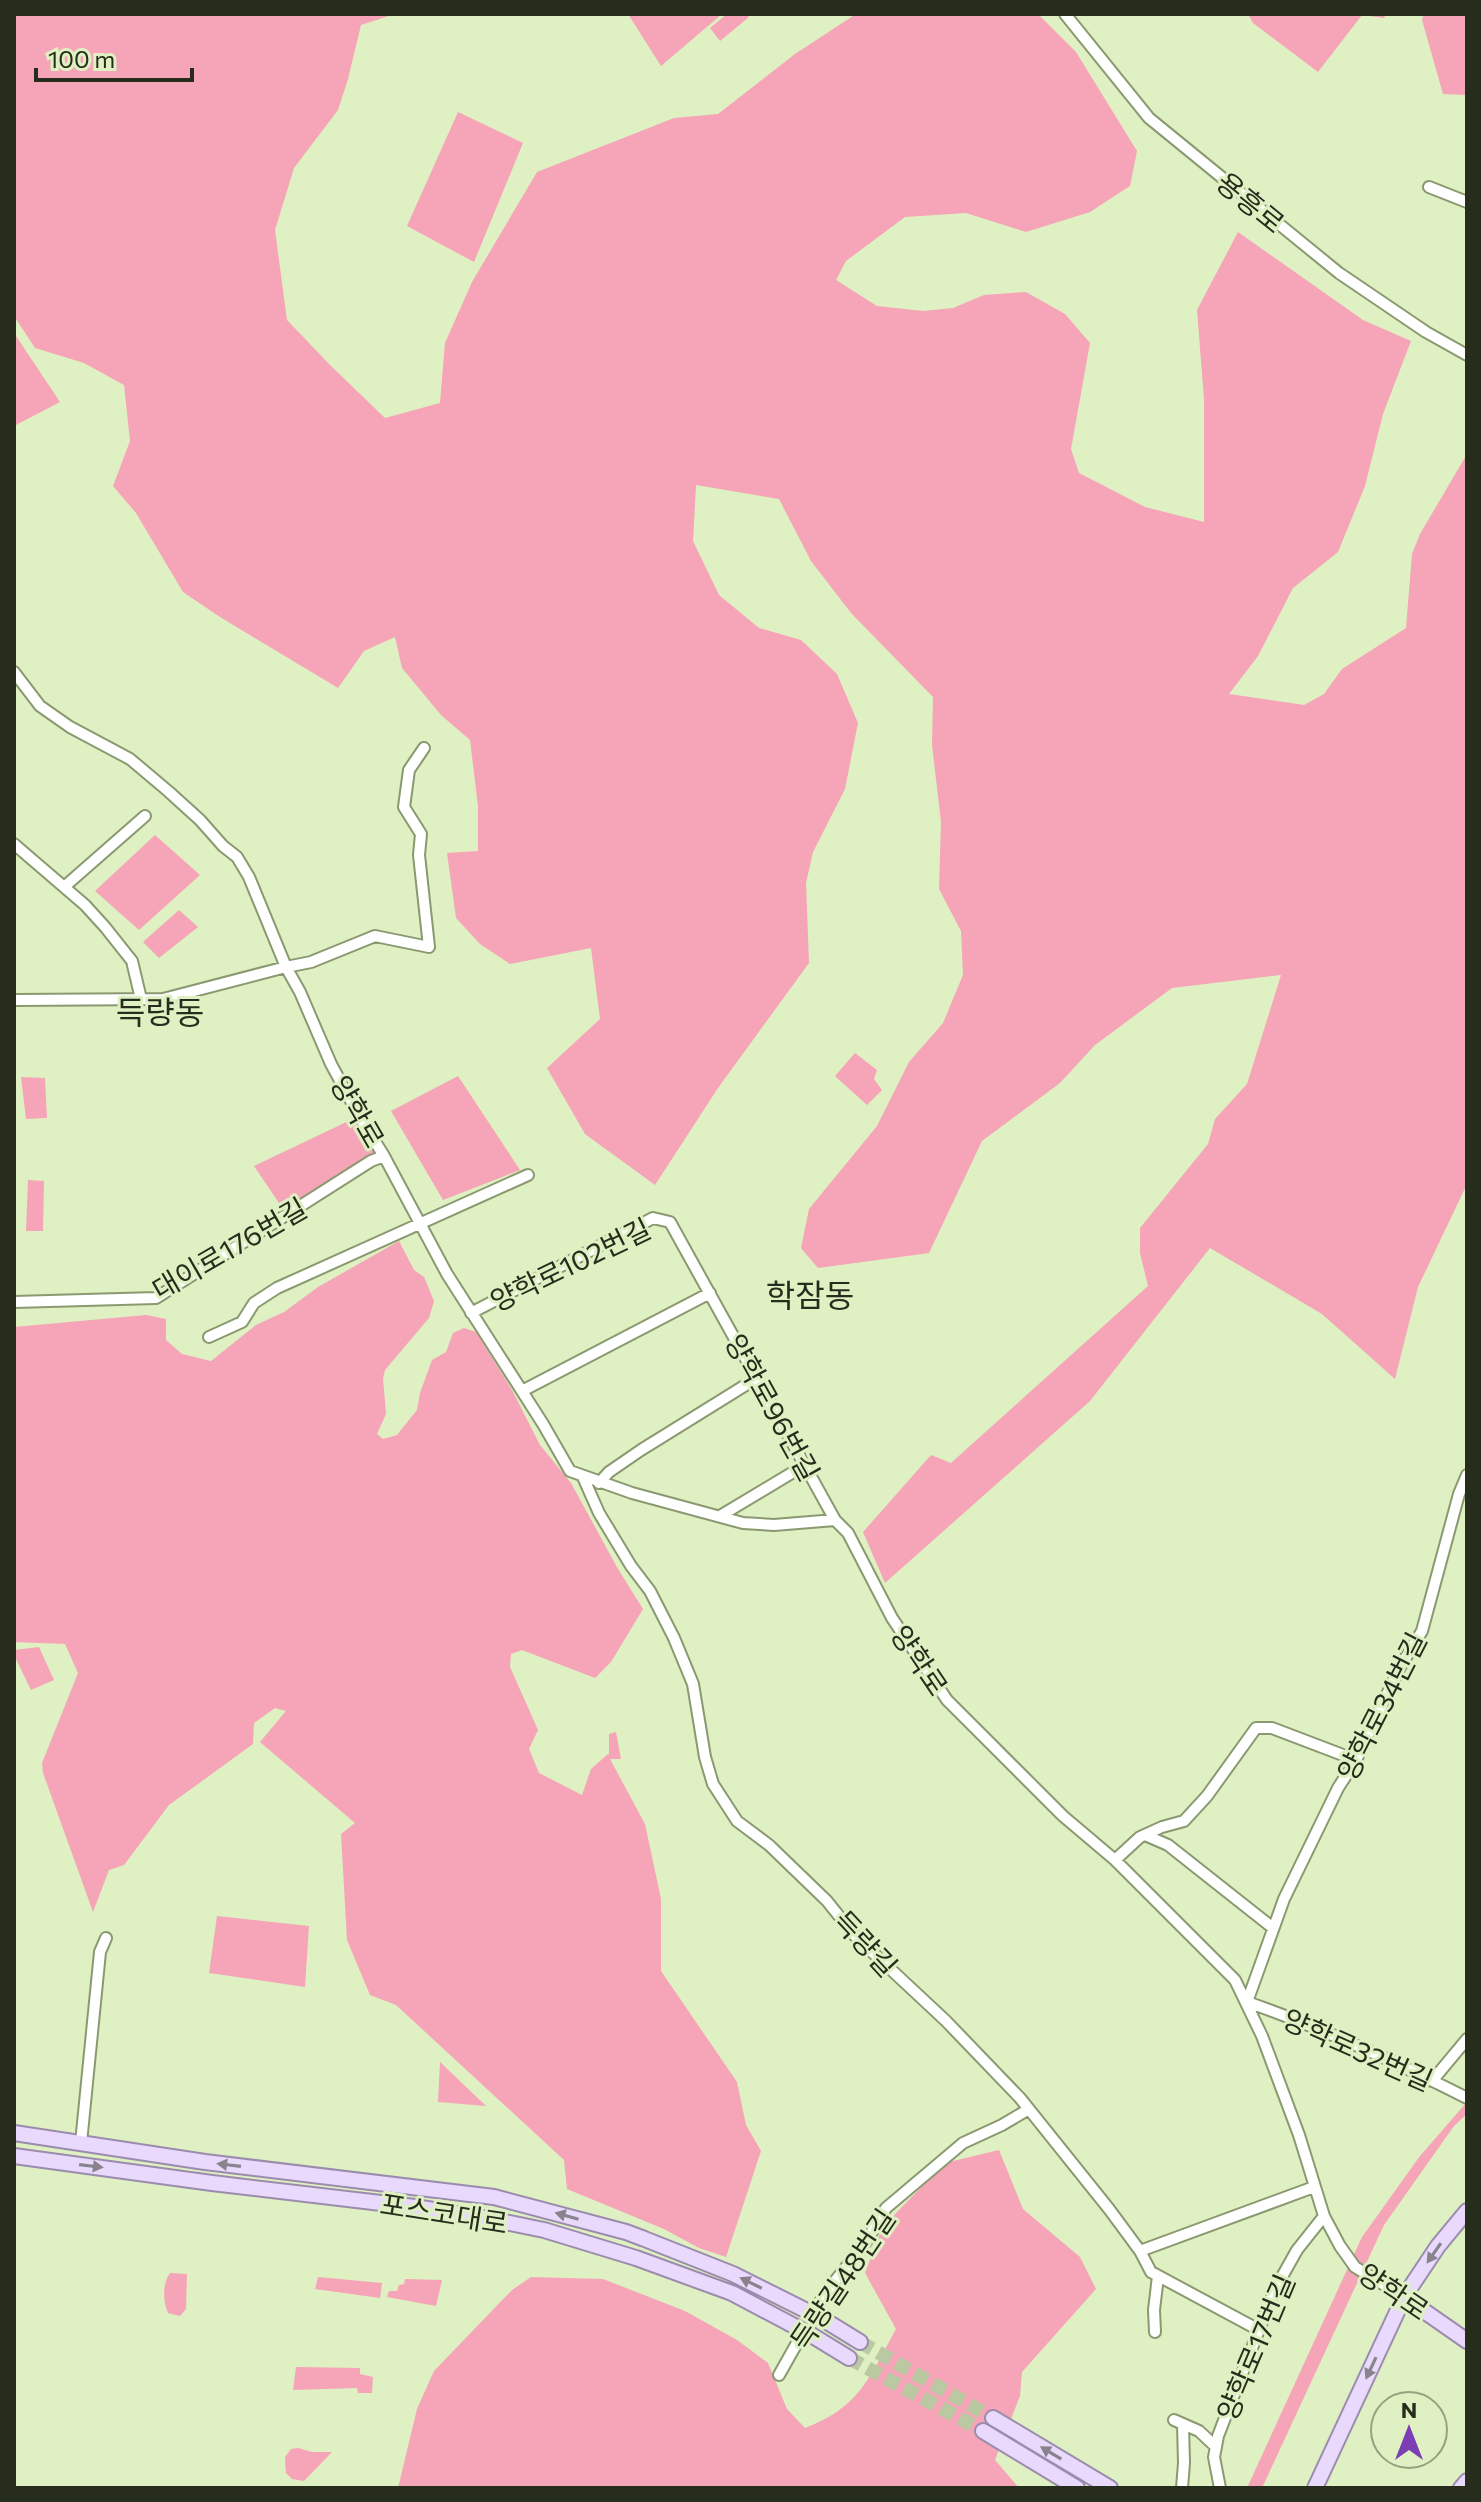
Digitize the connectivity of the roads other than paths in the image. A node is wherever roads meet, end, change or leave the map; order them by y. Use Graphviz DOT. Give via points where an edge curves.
graph roads {
  1 [pos="1065,14"];
  2 [pos="1429,187"];
  3 [pos="1467,202"];
  4 [pos="1467,355"];
  5 [pos="14,672"];
  6 [pos="424,748"];
  7 [pos="145,816"];
  8 [pos="14,844"];
  9 [pos="64,887"];
  10 [pos="286,967"];
  11 [pos="141,999"];
  12 [pos="14,1000"];
  13 [pos="384,1156"];
  14 [pos="528,1175"];
  15 [pos="670,1222"];
  16 [pos="421,1225"];
  17 [pos="710,1293"];
  18 [pos="14,1302"];
  19 [pos="471,1313"];
  20 [pos="209,1337"];
  21 [pos="757,1378"];
  22 [pos="522,1391"];
  23 [pos="805,1465"];
  24 [pos="1467,1475"];
  25 [pos="583,1477"];
  26 [pos="599,1483"];
  27 [pos="720,1516"];
  28 [pos="835,1520"];
  29 [pos="1356,1760"];
  30 [pos="1145,1835"];
  31 [pos="1115,1860"];
  32 [pos="1273,1928"];
  33 [pos="106,1938"];
  34 [pos="1247,2002"];
  35 [pos="1467,2039"];
  36 [pos="1432,2081"];
  37 [pos="1467,2098"];
  38 [pos="1029,2109"];
  39 [pos="14,2133"];
  40 [pos="81,2143"];
  41 [pos="150,2154"];
  42 [pos="14,2156"];
  43 [pos="149,2174"];
  44 [pos="1314,2187"];
  45 [pos="1467,2211"];
  46 [pos="1324,2216"];
  47 [pos="1140,2251"];
  48 [pos="1158,2276"];
  49 [pos="1404,2297"];
  50 [pos="1259,2330"];
  51 [pos="1155,2332"];
  52 [pos="1467,2341"];
  53 [pos="860,2342"];
  54 [pos="849,2358"];
  55 [pos="779,2375"];
  56 [pos="993,2418"];
  57 [pos="983,2431"];
  58 [pos="1215,2446"];
  59 [pos="1077,2488"];
  60 [pos="1110,2488"];
  61 [pos="1182,2488"];
  62 [pos="1220,2488"];
  63 [pos="1315,2488"];
  1 -- 4 [label="street, 용흥로" via="1149,118 1339,273"];
  2 -- 3 [label="street"];
  5 -- 10 [label="street, 양학로" via="40,706 130,759 237,857"];
  6 -- 10 [label="street" via="409,770 404,807 421,834 429,947 375,936"];
  7 -- 9 [label="street"];
  8 -- 9 [label="street"];
  9 -- 11 [label="street" via="132,961"];
  10 -- 11 [label="street" via="163,999"];
  10 -- 13 [label="street, 양학로" via="331,1064"];
  11 -- 12 [label="street"];
  13 -- 16 [label="street, 양학로"];
  13 -- 18 [label="street, 대이로176번길" via="156,1298"];
  14 -- 16 [label="street"];
  15 -- 17 [label="street, 양학로96번길"];
  15 -- 19 [label="street, 양학로102번길" via="653,1218"];
  16 -- 19 [label="street, 양학로"];
  16 -- 20 [label="street" via="277,1288 254,1303 242,1322"];
  17 -- 21 [label="street, 양학로96번길"];
  17 -- 22 [label="street"];
  19 -- 22 [label="street, 양학로"];
  21 -- 23 [label="street, 양학로96번길"];
  21 -- 26 [label="street" via="641,1450"];
  22 -- 25 [label="street, 양학로" via="570,1471"];
  23 -- 27 [label="street"];
  23 -- 28 [label="street, 양학로96번길"];
  24 -- 29 [label="street, 양학로34번길" via="1422,1631"];
  25 -- 26 [label="street, 양학로"];
  25 -- 38 [label="street, 득량길" via="674,1638 693,1684 705,1757 721,1799 737,1821 827,1901 855,1936"];
  26 -- 27 [label="street, 양학로"];
  27 -- 28 [label="street, 양학로" via="774,1525"];
  28 -- 31 [label="street, 양학로" via="848,1533 892,1618 947,1700"];
  29 -- 30 [label="street" via="1272,1728 1256,1728 1184,1821"];
  29 -- 32 [label="street, 양학로34번길"];
  30 -- 31 [label="street"];
  30 -- 32 [label="street" via="1168,1845"];
  31 -- 34 [label="street, 양학로" via="1235,1980"];
  32 -- 34 [label="street, 양학로34번길"];
  33 -- 40 [label="street" via="100,1952"];
  34 -- 36 [label="street, 양학로32번길"];
  34 -- 44 [label="street, 양학로"];
  35 -- 36 [label="street"];
  36 -- 37 [label="street, 양학로32번길"];
  38 -- 47 [label="street, 득량길"];
  38 -- 55 [label="street, 득량길48번길" via="963,2143 886,2208 824,2295"];
  39 -- 40 [label="main road, 포스코대로"];
  40 -- 41 [label="main road, 포스코대로"];
  41 -- 43 [label="main road" via="154,2166"];
  53 -- 41 [label="main road, 포스코대로, one-way, bridge" via="733,2274 573,2217 494,2197"];
  42 -- 43 [label="main road, 포스코대로, one-way"];
  43 -- 54 [label="main road, 포스코대로, bridge" via="415,2207 544,2230 732,2293"];
  44 -- 46 [label="street, 양학로"];
  44 -- 47 [label="street"];
  45 -- 49 [label="main road, one-way"];
  46 -- 49 [label="street, 양학로" via="1355,2267"];
  46 -- 50 [label="street, 양학로17번길" via="1297,2250"];
  47 -- 48 [label="street, 득량길"];
  48 -- 50 [label="street, 득량길"];
  48 -- 51 [label="street"];
  49 -- 52 [label="main road, 양학로"];
  49 -- 63 [label="main road, one-way"];
  50 -- 58 [label="street, 양학로17번길"];
  60 -- 56 [label="main road, one-way"];
  57 -- 59 [label="main road"];
  58 -- 61 [label="street" via="1178,2422"];
  58 -- 62 [label="street, 양학로17번길"];
}
